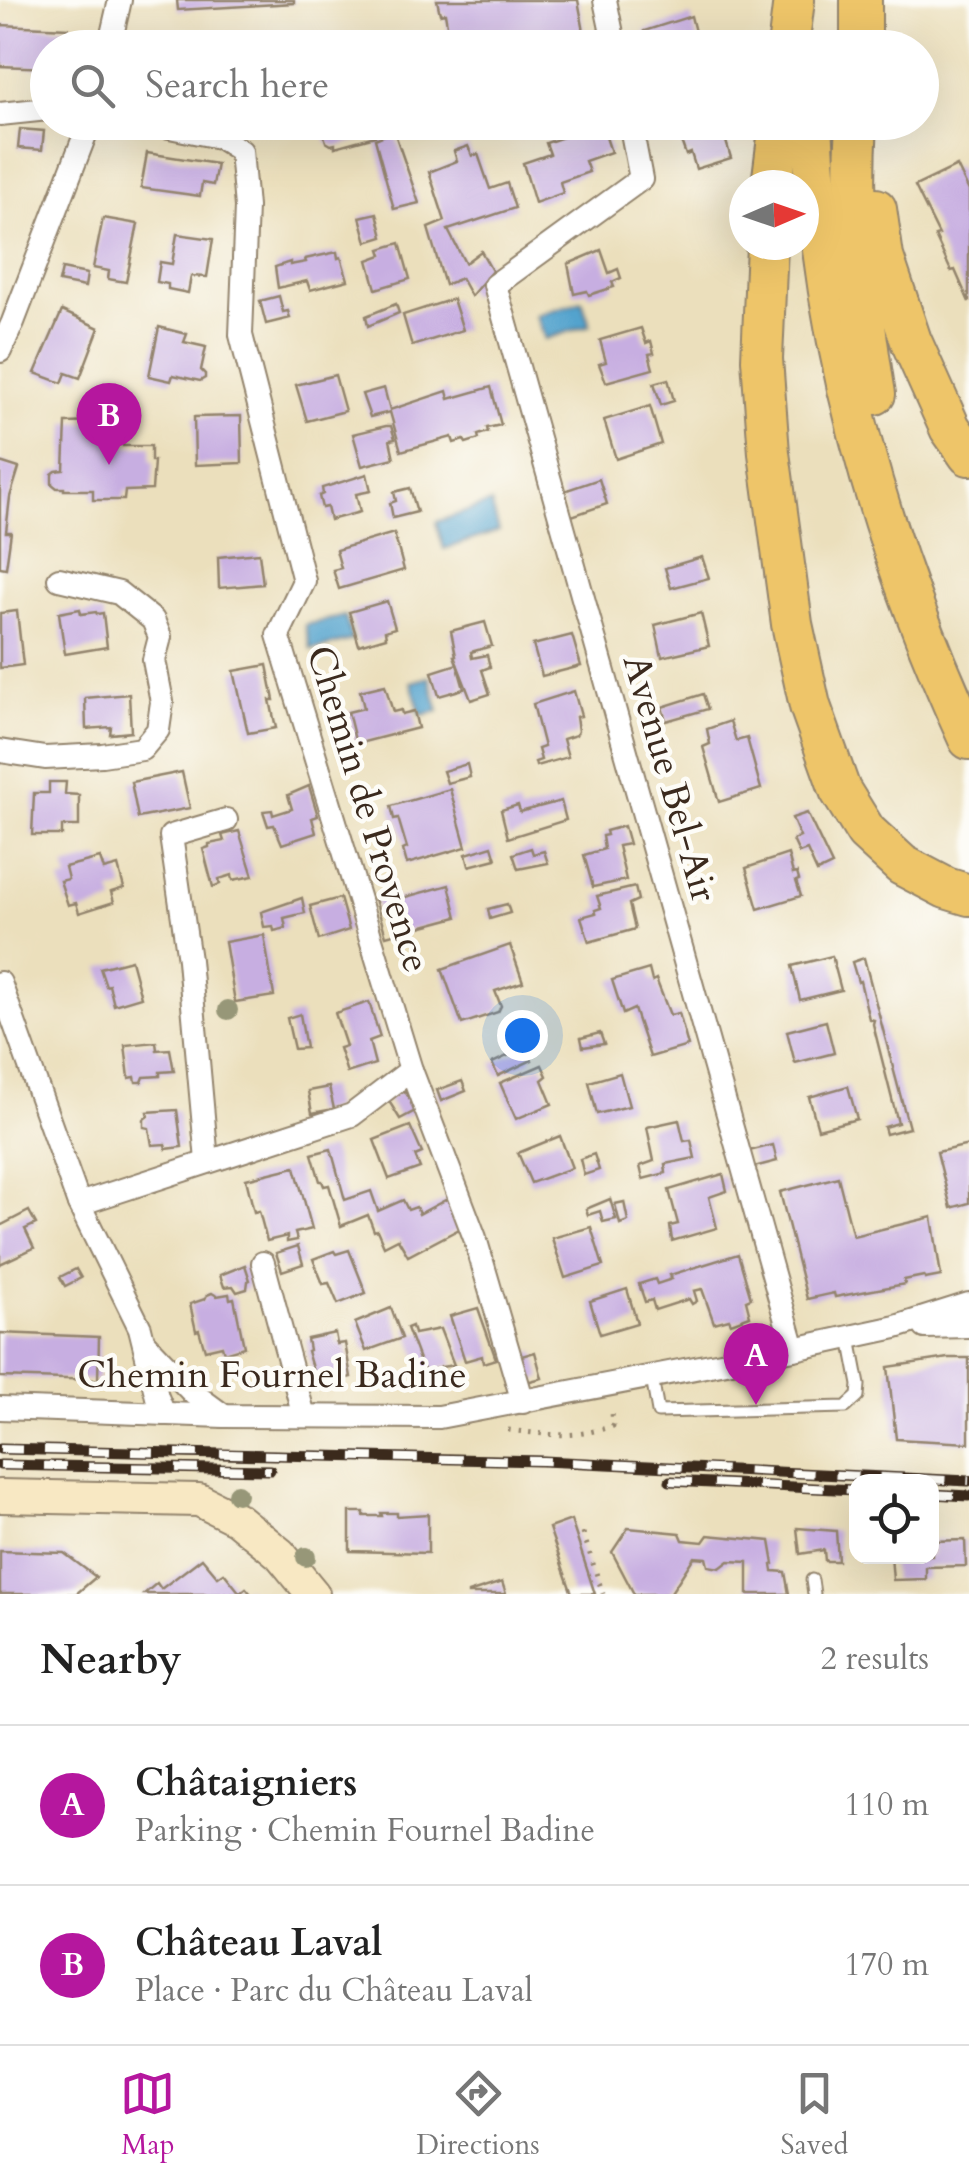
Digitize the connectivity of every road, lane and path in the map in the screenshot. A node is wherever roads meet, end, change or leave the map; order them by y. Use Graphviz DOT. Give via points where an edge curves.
graph roads {
  1 [pos="120,0"];
  2 [pos="605,0"];
  3 [pos="794,0"];
  4 [pos="805,0"];
  5 [pos="862,0"];
  6 [pos="113,30"];
  7 [pos="611,30"];
  8 [pos="790,30"];
  9 [pos="808,30"];
  10 [pos="861,30"];
  11 [pos="30,110"];
  12 [pos="0,114"];
  13 [pos="83,140"];
  14 [pos="223,140"];
  15 [pos="633,140"];
  16 [pos="778,140"];
  17 [pos="813,140"];
  18 [pos="856,140"];
  19 [pos="868,140"];
  20 [pos="774,170"];
  21 [pos="766,260"];
  22 [pos="0,350"];
  23 [pos="969,455"];
  24 [pos="59,579"];
  25 [pos="969,698"];
  26 [pos="969,739"];
  27 [pos="0,751"];
  28 [pos="226,820"];
  29 [pos="969,895"];
  30 [pos="0,983"];
  31 [pos="411,1070"];
  32 [pos="207,1161"];
  33 [pos="79,1204"];
  34 [pos="263,1263"];
  35 [pos="969,1304"];
  36 [pos="969,1326"];
  37 [pos="896,1327"];
  38 [pos="850,1338"];
  39 [pos="142,1341"];
  40 [pos="794,1350"];
  41 [pos="653,1387"];
  42 [pos="522,1402"];
  43 [pos="0,1408"];
  44 [pos="164,1414"];
  45 [pos="224,1416"];
  46 [pos="304,1416"];
  47 [pos="512,1430"];
  48 [pos="0,1496"];
  49 [pos="583,1533"];
  50 [pos="313,1594"];
  51 [pos="603,1594"];
  1 -- 6 [label="street"];
  2 -- 7 [label="street"];
  3 -- 8 [label="highway"];
  4 -- 9 [label="highway"];
  5 -- 10 [label="highway"];
  11 -- 12 [label="street"];
  13 -- 22 [label="street"];
  14 -- 31 [label="street, Chemin de Provence" via="241,151 241,335 304,580 278,635"];
  15 -- 40 [label="street, Avenue Bel-Air" via="641,179 495,284"];
  16 -- 20 [label="highway"];
  17 -- 26 [label="highway" via="822,251 858,428 890,540"];
  18 -- 25 [label="highway" via="857,263 881,426 909,533"];
  19 -- 23 [label="highway" via="883,258 911,341"];
  21 -- 29 [label="highway" via="762,359 768,453 810,706 840,790 866,832 902,865"];
  24 -- 27 [label="street" via="119,593 153,620 160,637 154,660 162,702 158,730 142,749 102,755 44,758"];
  28 -- 32 [label="street" via="171,836"];
  30 -- 33 [label="street"];
  31 -- 32 [label="street" via="352,1115"];
  31 -- 42 [label="street, Chemin de Provence" via="475,1238"];
  32 -- 33 [label="street"];
  33 -- 39 [label="street"];
  34 -- 46 [label="street"];
  35 -- 37 [label="street, Chemin Fournel Badine"];
  36 -- 37 [label="street, Chemin Fournel Badine"];
  37 -- 38 [label="street, Chemin Fournel Badine"];
  38 -- 40 [label="street, Chemin Fournel Badine"];
  38 -- 41 [label="lane" via="858,1396 846,1407 658,1412"];
  39 -- 44 [label="street"];
  39 -- 45 [label="street"];
  40 -- 41 [label="street, Chemin Fournel Badine"];
  41 -- 42 [label="street, Chemin Fournel Badine"];
  41 -- 47 [label="path" via="612,1412 613,1426 584,1435"];
  42 -- 46 [label="street, Chemin Fournel Badine" via="439,1416"];
  43 -- 44 [label="street, Chemin Fournel Badine"];
  44 -- 45 [label="street, Chemin Fournel Badine"];
  45 -- 46 [label="street, Chemin Fournel Badine"];
  48 -- 50 [label="main road" via="198,1500 280,1554"];
  49 -- 51 [label="path"];
}
